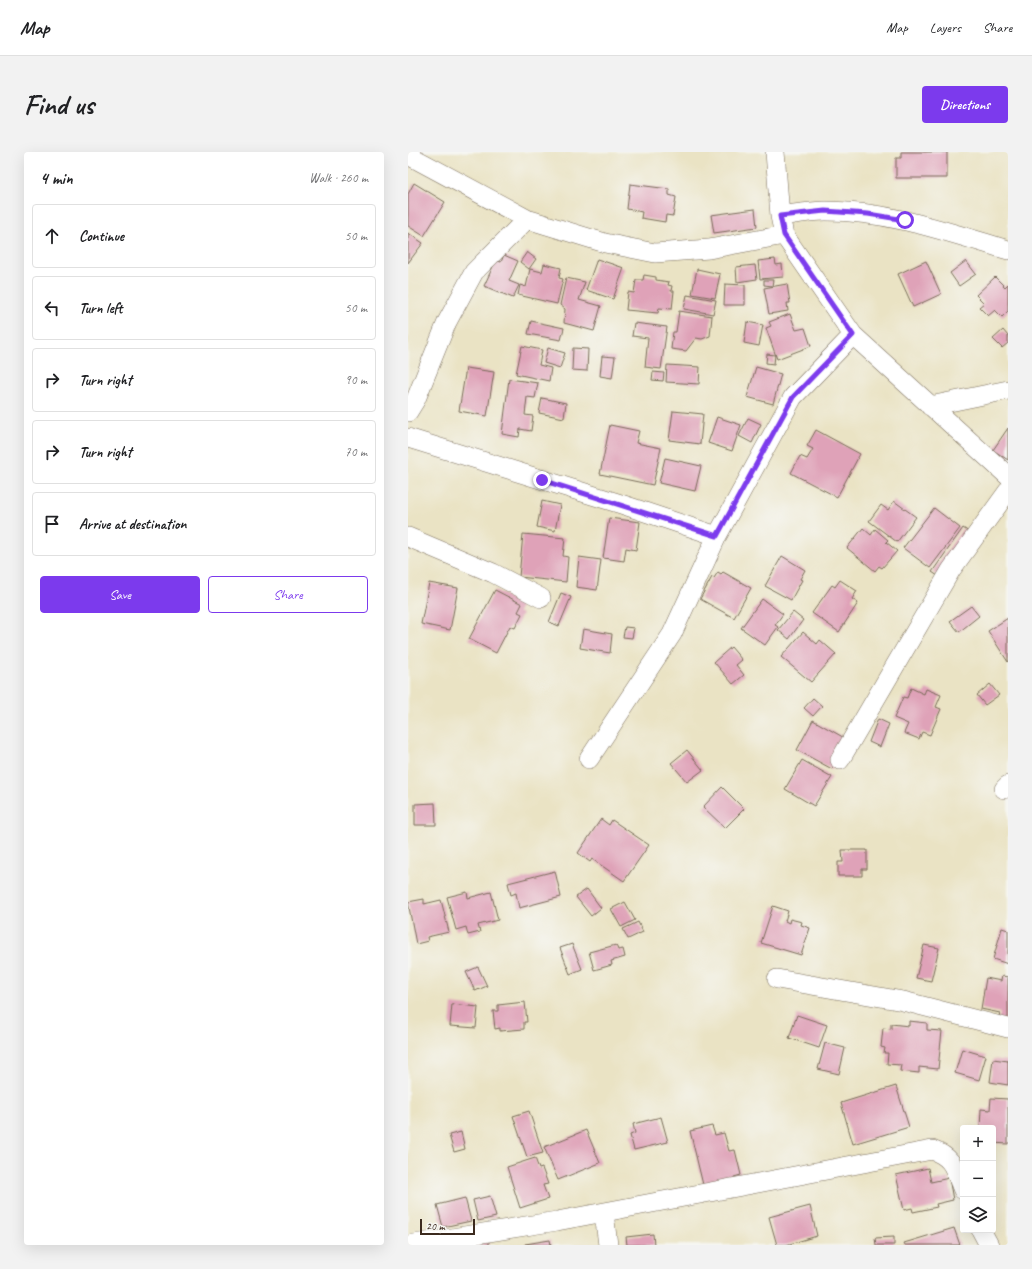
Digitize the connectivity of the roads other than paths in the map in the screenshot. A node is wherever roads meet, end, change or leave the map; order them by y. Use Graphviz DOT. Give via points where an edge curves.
graph roads {
  1 [pos="775,152"];
  2 [pos="408,155"];
  3 [pos="780,216"];
  4 [pos="527,219"];
  5 [pos="784,235"];
  6 [pos="1008,250"];
  7 [pos="853,335"];
  8 [pos="1008,390"];
  9 [pos="930,406"];
  10 [pos="408,412"];
  11 [pos="408,438"];
  12 [pos="1008,476"];
  13 [pos="1008,491"];
  14 [pos="717,536"];
  15 [pos="408,538"];
  16 [pos="541,598"];
  17 [pos="589,759"];
  18 [pos="840,760"];
  19 [pos="776,979"];
  20 [pos="1008,1028"];
  21 [pos="960,1183"];
  22 [pos="604,1213"];
  23 [pos="982,1233"];
  24 [pos="408,1244"];
  25 [pos="608,1245"];
  26 [pos="988,1245"];
  1 -- 3 [label="street"];
  2 -- 4 [label="street"];
  3 -- 5 [label="street"];
  3 -- 6 [label="street" via="825,211 868,214 905,220"];
  4 -- 5 [label="street" via="605,243 655,253 710,250"];
  4 -- 10 [label="street" via="474,272 447,322 416,399"];
  5 -- 7 [label="street"];
  7 -- 9 [label="street"];
  7 -- 14 [label="street" via="793,397"];
  8 -- 9 [label="street"];
  9 -- 12 [label="street"];
  11 -- 14 [label="street"];
  13 -- 18 [label="street" via="951,570"];
  14 -- 17 [label="street" via="672,634"];
  15 -- 16 [label="street" via="494,573"];
  19 -- 20 [label="street" via="903,1001"];
  21 -- 22 [label="street" via="950,1159 932,1150"];
  22 -- 24 [label="street"];
  22 -- 25 [label="street"];
  23 -- 26 [label="street"];
}
